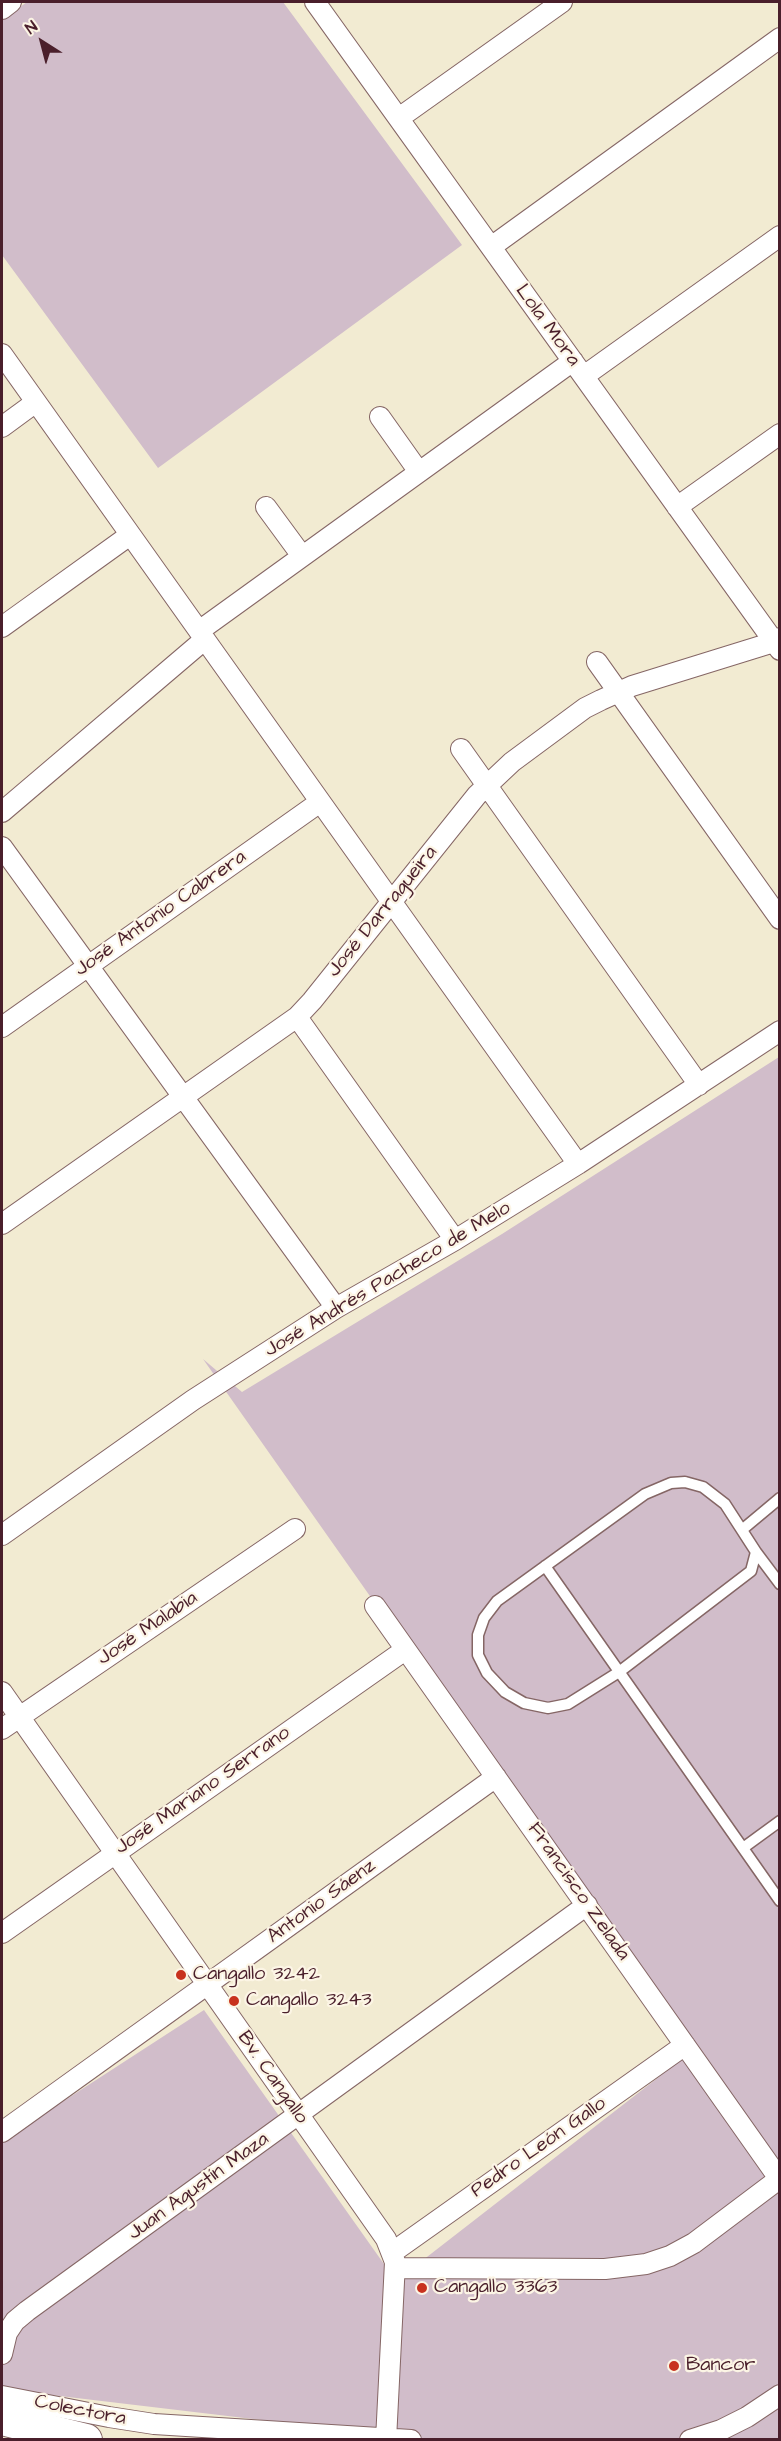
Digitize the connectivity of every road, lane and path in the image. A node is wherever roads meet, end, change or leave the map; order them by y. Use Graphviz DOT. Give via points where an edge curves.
graph roads {
  1 [pos="11,2"];
  2 [pos="315,2"];
  3 [pos="562,2"];
  4 [pos="2,9"];
  5 [pos="780,38"];
  6 [pos="399,118"];
  7 [pos="780,236"];
  8 [pos="491,247"];
  9 [pos="2,354"];
  10 [pos="578,369"];
  11 [pos="36,402"];
  12 [pos="380,417"];
  13 [pos="2,427"];
  14 [pos="780,434"];
  15 [pos="419,472"];
  16 [pos="266,507"];
  17 [pos="677,507"];
  18 [pos="130,535"];
  19 [pos="302,556"];
  20 [pos="2,627"];
  21 [pos="202,636"];
  22 [pos="778,643"];
  23 [pos="597,662"];
  24 [pos="618,692"];
  25 [pos="461,749"];
  26 [pos="487,786"];
  27 [pos="320,802"];
  28 [pos="2,812"];
  29 [pos="2,847"];
  30 [pos="391,902"];
  31 [pos="780,919"];
  32 [pos="87,966"];
  33 [pos="297,1017"];
  34 [pos="2,1027"];
  35 [pos="780,1031"];
  36 [pos="699,1084"];
  37 [pos="182,1097"];
  38 [pos="578,1164"];
  39 [pos="2,1224"];
  40 [pos="455,1239"];
  41 [pos="336,1308"];
  42 [pos="780,1498"];
  43 [pos="295,1529"];
  44 [pos="743,1529"];
  45 [pos="2,1535"];
  46 [pos="756,1552"];
  47 [pos="545,1566"];
  48 [pos="780,1584"];
  49 [pos="375,1606"];
  50 [pos="405,1650"];
  51 [pos="619,1672"];
  52 [pos="2,1692"];
  53 [pos="19,1717"];
  54 [pos="2,1729"];
  55 [pos="496,1777"];
  56 [pos="780,1821"];
  57 [pos="743,1848"];
  58 [pos="114,1854"];
  59 [pos="780,1900"];
  60 [pos="587,1905"];
  61 [pos="2,1934"];
  62 [pos="207,1986"];
  63 [pos="685,2045"];
  64 [pos="298,2115"];
  65 [pos="2,2132"];
  66 [pos="779,2179"];
  67 [pos="394,2260"];
  68 [pos="2,2354"];
  69 [pos="780,2395"];
  70 [pos="2,2397"];
  71 [pos="2,2419"];
  72 [pos="86,2439"];
  73 [pos="386,2439"];
  74 [pos="411,2439"];
  75 [pos="690,2439"];
  1 -- 4 [label="street"];
  2 -- 6 [label="street, Lola Mora"];
  3 -- 6 [label="street"];
  5 -- 8 [label="street"];
  6 -- 8 [label="street, Lola Mora"];
  7 -- 10 [label="street"];
  8 -- 10 [label="street, Lola Mora"];
  9 -- 11 [label="street"];
  10 -- 15 [label="street"];
  10 -- 17 [label="street, Lola Mora"];
  11 -- 13 [label="street"];
  11 -- 18 [label="street"];
  12 -- 15 [label="street"];
  14 -- 17 [label="street"];
  15 -- 19 [label="street"];
  16 -- 19 [label="street"];
  17 -- 22 [label="street, Lola Mora"];
  18 -- 20 [label="street"];
  18 -- 21 [label="street"];
  19 -- 21 [label="street"];
  21 -- 27 [label="street"];
  21 -- 28 [label="street"];
  22 -- 24 [label="street, José Darragueira"];
  23 -- 24 [label="street"];
  24 -- 26 [label="street, José Darragueira" via="585,708 512,762"];
  24 -- 31 [label="street"];
  25 -- 26 [label="street"];
  26 -- 30 [label="street, José Darragueira"];
  26 -- 36 [label="street"];
  27 -- 30 [label="street"];
  27 -- 32 [label="street, José Antonio Cabrera"];
  29 -- 32 [label="street"];
  30 -- 33 [label="street, José Darragueira"];
  30 -- 38 [label="street"];
  32 -- 34 [label="street, José Antonio Cabrera"];
  32 -- 37 [label="street"];
  33 -- 37 [label="street, José Darragueira"];
  33 -- 40 [label="street"];
  35 -- 36 [label="street, José Andrés Pacheco de Melo"];
  36 -- 38 [label="street, José Andrés Pacheco de Melo"];
  37 -- 39 [label="street, José Darragueira"];
  37 -- 41 [label="street"];
  38 -- 40 [label="street, José Andrés Pacheco de Melo"];
  40 -- 41 [label="street, José Andrés Pacheco de Melo"];
  41 -- 45 [label="street, José Andrés Pacheco de Melo" via="193,1400"];
  42 -- 44 [label="lane"];
  43 -- 53 [label="street, José Malabia"];
  44 -- 46 [label="lane"];
  44 -- 47 [label="lane" via="725,1504 702,1487 671,1483 645,1494"];
  46 -- 48 [label="lane"];
  46 -- 51 [label="lane" via="751,1571 740,1581"];
  47 -- 51 [label="lane"];
  47 -- 51 [label="lane" via="497,1601 484,1618 478,1635 478,1655 487,1673 505,1692 524,1703 548,1708 568,1704"];
  49 -- 50 [label="street, Francisco Zelada"];
  50 -- 55 [label="street, Francisco Zelada"];
  50 -- 58 [label="street, José Mariano Serrano"];
  51 -- 57 [label="lane"];
  52 -- 53 [label="street, Bv. Cangallo"];
  53 -- 54 [label="street, José Malabia"];
  53 -- 58 [label="street, Bv. Cangallo"];
  55 -- 60 [label="street, Francisco Zelada"];
  55 -- 62 [label="street, Antonio Sáenz"];
  56 -- 57 [label="lane"];
  57 -- 59 [label="lane"];
  58 -- 61 [label="street, José Mariano Serrano"];
  58 -- 62 [label="street, Bv. Cangallo"];
  60 -- 63 [label="street, Francisco Zelada"];
  60 -- 64 [label="street, Juan Agustín Maza"];
  62 -- 64 [label="street, Bv. Cangallo"];
  62 -- 65 [label="street, Antonio Sáenz"];
  63 -- 66 [label="street, Francisco Zelada"];
  63 -- 67 [label="street, Pedro León Gallo"];
  64 -- 67 [label="street, Bv. Cangallo" via="386,2239"];
  64 -- 68 [label="street, Juan Agustín Maza" via="27,2311 8,2333"];
  66 -- 67 [label="street" via="694,2243 646,2264 605,2269"];
  67 -- 73 [label="street"];
  69 -- 75 [label="street" via="721,2430"];
  70 -- 73 [label="street, Colectora" via="154,2424"];
  71 -- 72 [label="main road"];
  73 -- 74 [label="street, Colectora"];
}
